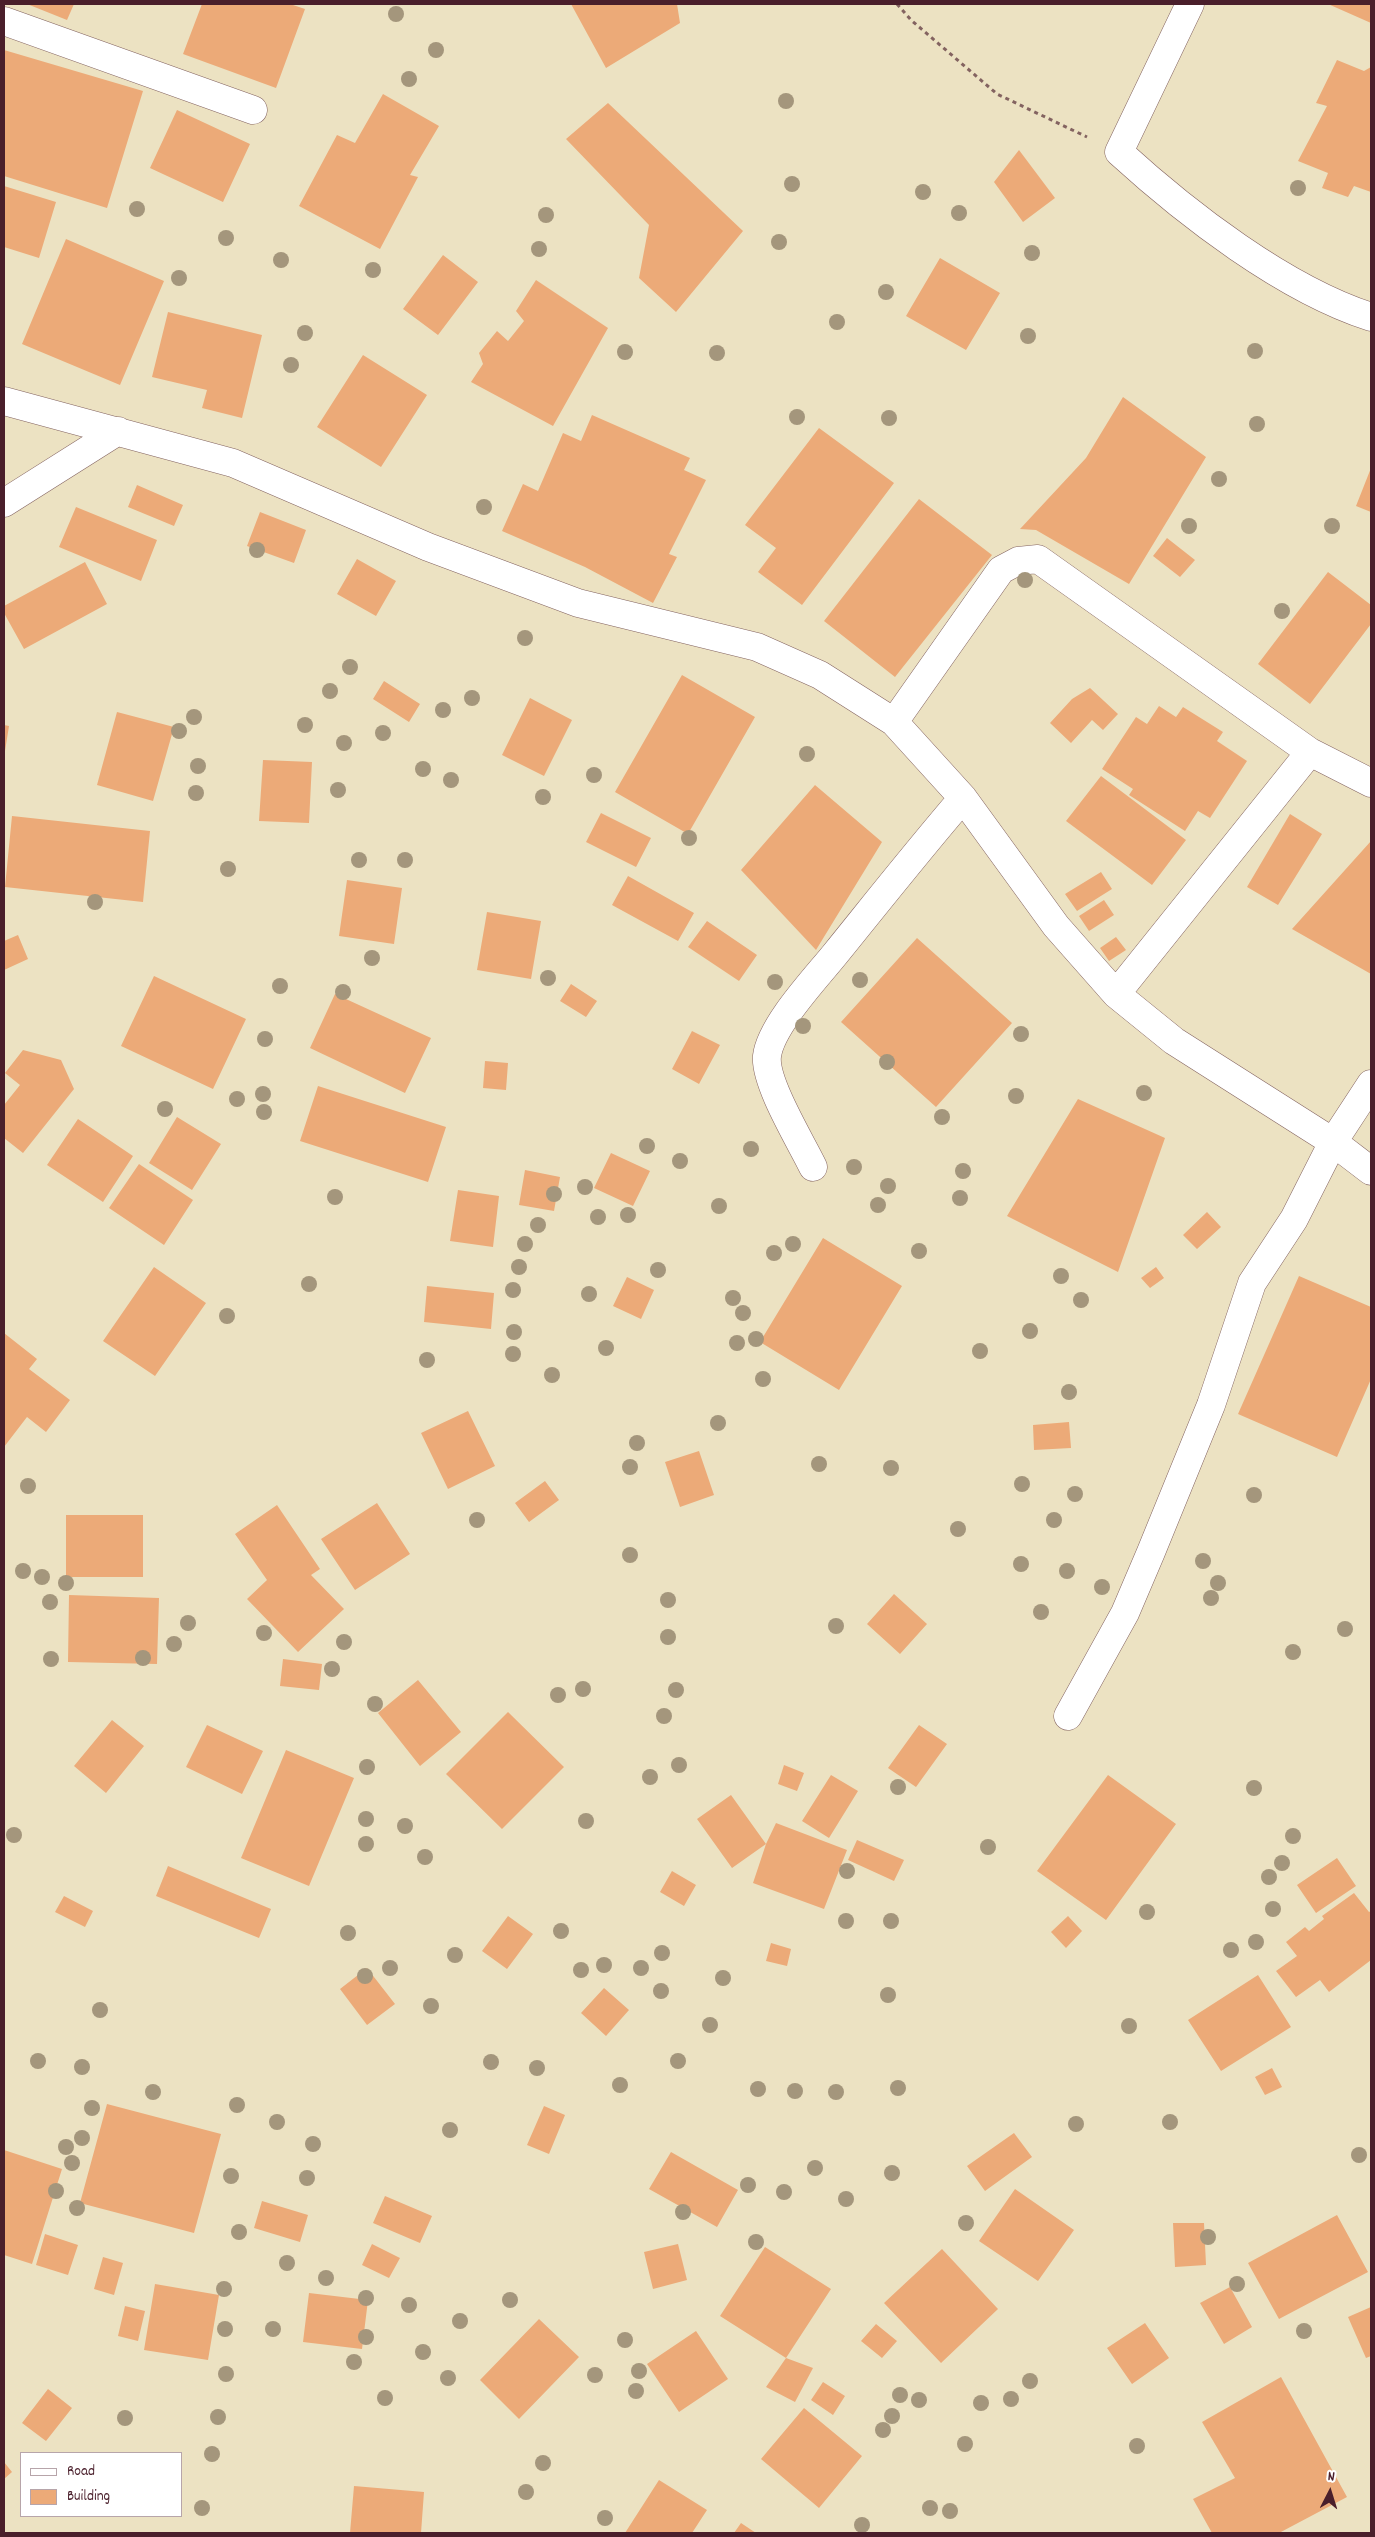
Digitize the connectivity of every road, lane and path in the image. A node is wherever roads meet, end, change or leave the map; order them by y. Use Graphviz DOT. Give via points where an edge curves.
graph roads {
  1 [pos="897,4"];
  2 [pos="1190,4"];
  3 [pos="4,21"];
  4 [pos="254,110"];
  5 [pos="1119,152"];
  6 [pos="1371,318"];
  7 [pos="4,401"];
  8 [pos="118,431"];
  9 [pos="4,503"];
  10 [pos="894,722"];
  11 [pos="1310,752"];
  12 [pos="1371,783"];
  13 [pos="963,798"];
  14 [pos="1116,994"];
  15 [pos="1371,1084"];
  16 [pos="1332,1142"];
  17 [pos="813,1167"];
  18 [pos="1371,1171"];
  19 [pos="1068,1716"];
  1 -- 5 [label="path" via="910,20 997,94"];
  2 -- 5 [label="street"];
  3 -- 4 [label="street"];
  5 -- 6 [label="street" via="1168,196 1259,260 1339,307"];
  7 -- 8 [label="street"];
  8 -- 9 [label="street"];
  8 -- 10 [label="street" via="233,463 428,547 578,603 757,647 820,675"];
  10 -- 11 [label="street" via="1001,570 1018,561 1038,559"];
  10 -- 13 [label="street"];
  11 -- 12 [label="street"];
  11 -- 14 [label="street"];
  13 -- 14 [label="street" via="1056,926"];
  13 -- 17 [label="street" via="794,1006 773,1038 767,1057 773,1088"];
  14 -- 16 [label="street" via="1174,1041"];
  15 -- 16 [label="street"];
  16 -- 18 [label="street"];
  16 -- 19 [label="street" via="1294,1219 1252,1282 1211,1405 1151,1552 1125,1613"];
}
